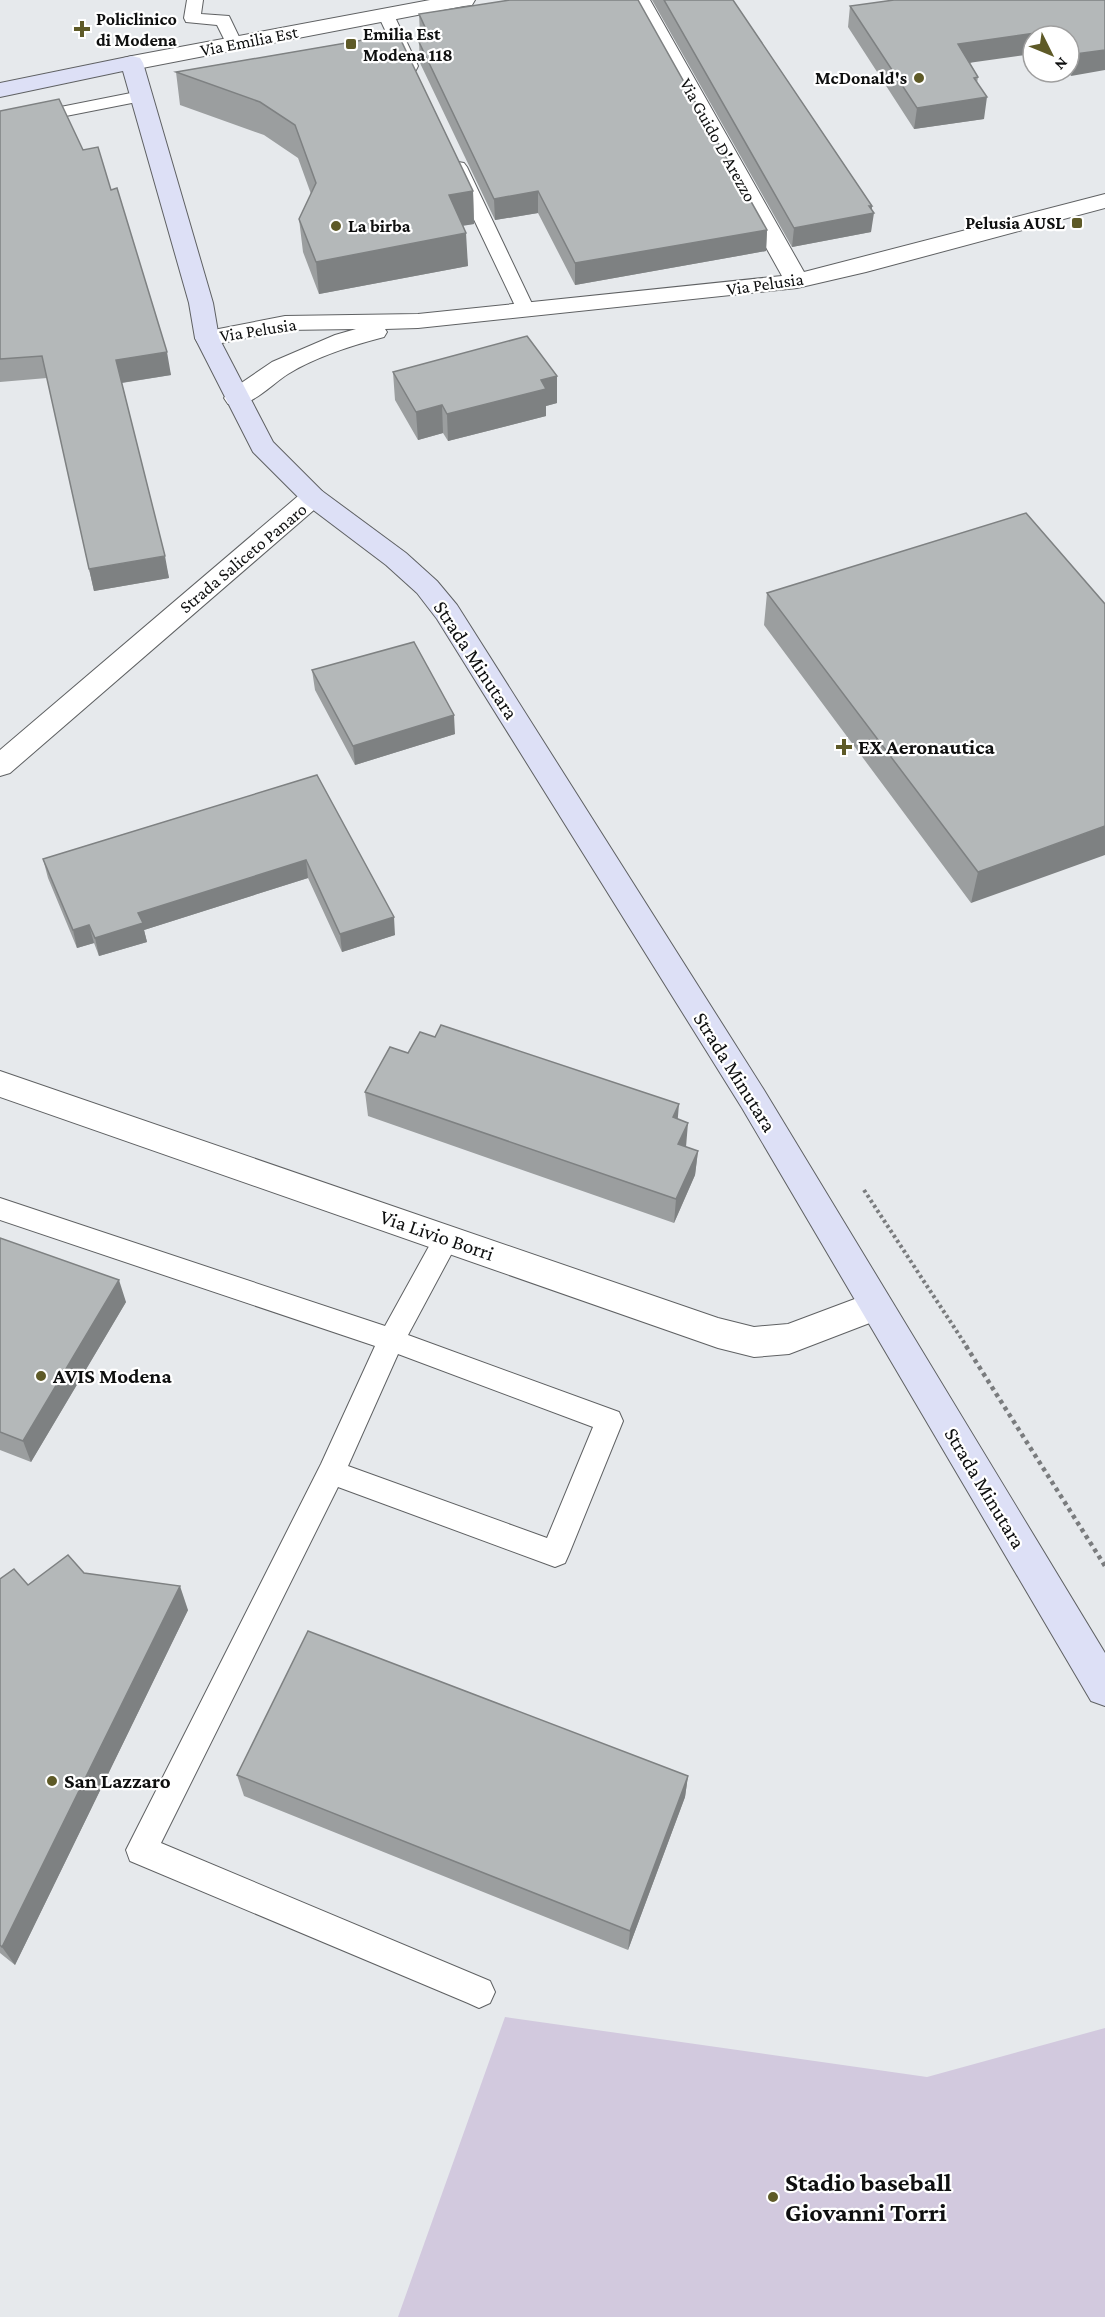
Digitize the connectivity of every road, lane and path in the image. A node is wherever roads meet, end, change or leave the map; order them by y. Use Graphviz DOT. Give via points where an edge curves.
graph roads {
  1 [pos="195,0"];
  2 [pos="464,0"];
  3 [pos="639,0"];
  4 [pos="386,15"];
  5 [pos="234,43"];
  6 [pos="132,63"];
  7 [pos="416,78"];
  8 [pos="0,90"];
  9 [pos="141,96"];
  10 [pos="0,124"];
  11 [pos="451,152"];
  12 [pos="1105,201"];
  13 [pos="797,281"];
  14 [pos="526,310"];
  15 [pos="417,321"];
  16 [pos="207,338"];
  17 [pos="237,398"];
  18 [pos="313,497"];
  19 [pos="0,766"];
  20 [pos="0,1084"];
  21 [pos="859,1183"];
  22 [pos="0,1209"];
  23 [pos="447,1238"];
  24 [pos="876,1306"];
  25 [pos="392,1340"];
  26 [pos="331,1472"];
  27 [pos="1105,1566"];
  28 [pos="1105,1688"];
  29 [pos="479,1992"];
  1 -- 5 [label="lane" via="192,18 223,21"];
  2 -- 4 [label="street, Via Emilia Est"];
  3 -- 13 [label="street, Via Guido D'Arezzo"];
  4 -- 5 [label="street, Via Emilia Est"];
  4 -- 7 [label="lane"];
  5 -- 6 [label="street, Via Emilia Est"];
  6 -- 8 [label="main road, Via Emilia Est"];
  6 -- 9 [label="main road, Strada Saliceto Panaro"];
  9 -- 10 [label="lane"];
  9 -- 16 [label="main road, Strada Saliceto Panaro" via="201,303"];
  11 -- 14 [label="lane"];
  12 -- 13 [label="street, Via Pelusia"];
  13 -- 14 [label="street, Via Pelusia"];
  14 -- 15 [label="street, Via Pelusia"];
  15 -- 16 [label="street, Via Pelusia" via="285,323"];
  15 -- 17 [label="street, Via Pelusia" via="344,340 281,367"];
  16 -- 17 [label="main road, Strada Saliceto Panaro"];
  17 -- 18 [label="main road, Strada Saliceto Panaro" via="262,446"];
  18 -- 19 [label="street, Strada Saliceto Panaro"];
  18 -- 24 [label="main road, Strada Minutara" via="396,559 447,612 753,1099"];
  20 -- 23 [label="street, Via Livio Borri"];
  21 -- 27 [label="path"];
  22 -- 25 [label="lane"];
  23 -- 24 [label="street, Via Livio Borri" via="683,1322 754,1342 789,1339"];
  23 -- 25 [label="lane"];
  24 -- 28 [label="main road, Strada Minutara"];
  25 -- 26 [label="lane"];
  25 -- 26 [label="lane" via="609,1421 555,1554"];
  26 -- 29 [label="lane" via="141,1850"];
}
